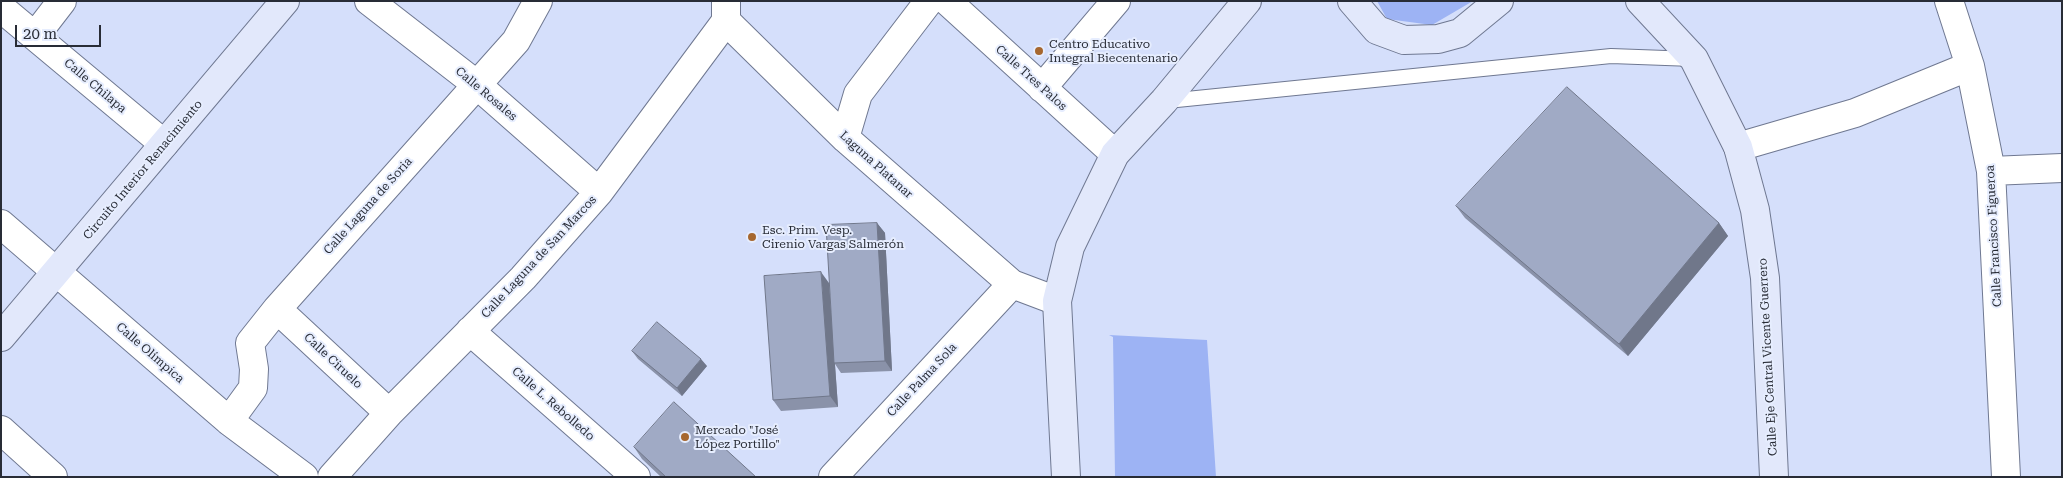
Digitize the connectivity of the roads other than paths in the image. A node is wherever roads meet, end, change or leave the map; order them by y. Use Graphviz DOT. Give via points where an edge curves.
graph roads {
  1 [pos="62,1"];
  2 [pos="284,1"];
  3 [pos="369,1"];
  4 [pos="538,1"];
  5 [pos="929,1"];
  6 [pos="947,1"];
  7 [pos="1116,1"];
  8 [pos="1247,1"];
  9 [pos="1352,1"];
  10 [pos="1499,1"];
  11 [pos="1640,1"];
  12 [pos="1949,1"];
  13 [pos="1,8"];
  14 [pos="726,11"];
  15 [pos="35,36"];
  16 [pos="1694,59"];
  17 [pos="1970,66"];
  18 [pos="476,84"];
  19 [pos="1042,88"];
  20 [pos="1164,101"];
  21 [pos="845,138"];
  22 [pos="164,144"];
  23 [pos="1738,147"];
  24 [pos="1115,154"];
  25 [pos="2062,168"];
  26 [pos="1991,171"];
  27 [pos="599,192"];
  28 [pos="1,224"];
  29 [pos="57,272"];
  30 [pos="1012,284"];
  31 [pos="1057,301"];
  32 [pos="277,309"];
  33 [pos="470,332"];
  34 [pos="1,337"];
  35 [pos="389,413"];
  36 [pos="229,421"];
  37 [pos="1,430"];
  38 [pos="53,477"];
  39 [pos="304,477"];
  40 [pos="332,477"];
  41 [pos="636,477"];
  42 [pos="833,477"];
  43 [pos="1066,477"];
  44 [pos="1774,477"];
  45 [pos="2006,477"];
  1 -- 15 [label="street"];
  2 -- 22 [label="main road, Circuito Interior Renacimiento"];
  3 -- 18 [label="street, Calle Rosales"];
  4 -- 18 [label="street, Calle Laguna de Soria" via="516,41"];
  5 -- 21 [label="street" via="858,94"];
  6 -- 19 [label="street, Calle Tres Palos"];
  7 -- 19 [label="street"];
  8 -- 20 [label="main road"];
  9 -- 10 [label="main road" via="1377,30 1404,40 1438,39 1460,33"];
  11 -- 16 [label="main road, Calle Eje Central Vicente Guerrero"];
  12 -- 17 [label="street, Calle Francisco Figueroa"];
  13 -- 15 [label="street, Calle Chilapa"];
  14 -- 21 [label="street, Laguna Platanar"];
  14 -- 27 [label="street, Calle Laguna de San Marcos"];
  15 -- 22 [label="street, Calle Chilapa"];
  16 -- 20 [label="lane" via="1611,56"];
  16 -- 23 [label="main road, Calle Eje Central Vicente Guerrero"];
  17 -- 23 [label="street" via="1855,113"];
  17 -- 26 [label="street, Calle Francisco Figueroa"];
  18 -- 27 [label="street, Calle Rosales"];
  18 -- 32 [label="street, Calle Laguna de Soria"];
  19 -- 24 [label="street, Calle Tres Palos"];
  20 -- 24 [label="main road"];
  21 -- 30 [label="street, Laguna Platanar"];
  22 -- 29 [label="main road, Circuito Interior Renacimiento"];
  23 -- 44 [label="main road, Calle Eje Central Vicente Guerrero" via="1756,210 1765,278"];
  24 -- 31 [label="main road" via="1070,247"];
  25 -- 26 [label="street"];
  26 -- 45 [label="street, Calle Francisco Figueroa"];
  27 -- 33 [label="street, Calle Laguna de San Marcos" via="524,278"];
  28 -- 29 [label="street, Calle Olímpica"];
  29 -- 34 [label="main road, Circuito Interior Renacimiento"];
  29 -- 36 [label="street, Calle Olímpica"];
  30 -- 31 [label="street, Laguna Platanar"];
  30 -- 42 [label="street, Calle Palma Sola"];
  31 -- 43 [label="main road"];
  32 -- 35 [label="street, Calle Ciruelo"];
  32 -- 36 [label="street, Calle Laguna de Soria" via="250,343 253,388"];
  33 -- 35 [label="street, Calle Laguna de San Marcos"];
  33 -- 41 [label="street, Calle L. Rebolledo"];
  35 -- 40 [label="street, Calle Laguna de San Marcos"];
  36 -- 39 [label="street, Calle Olímpica"];
  37 -- 38 [label="street"];
}
